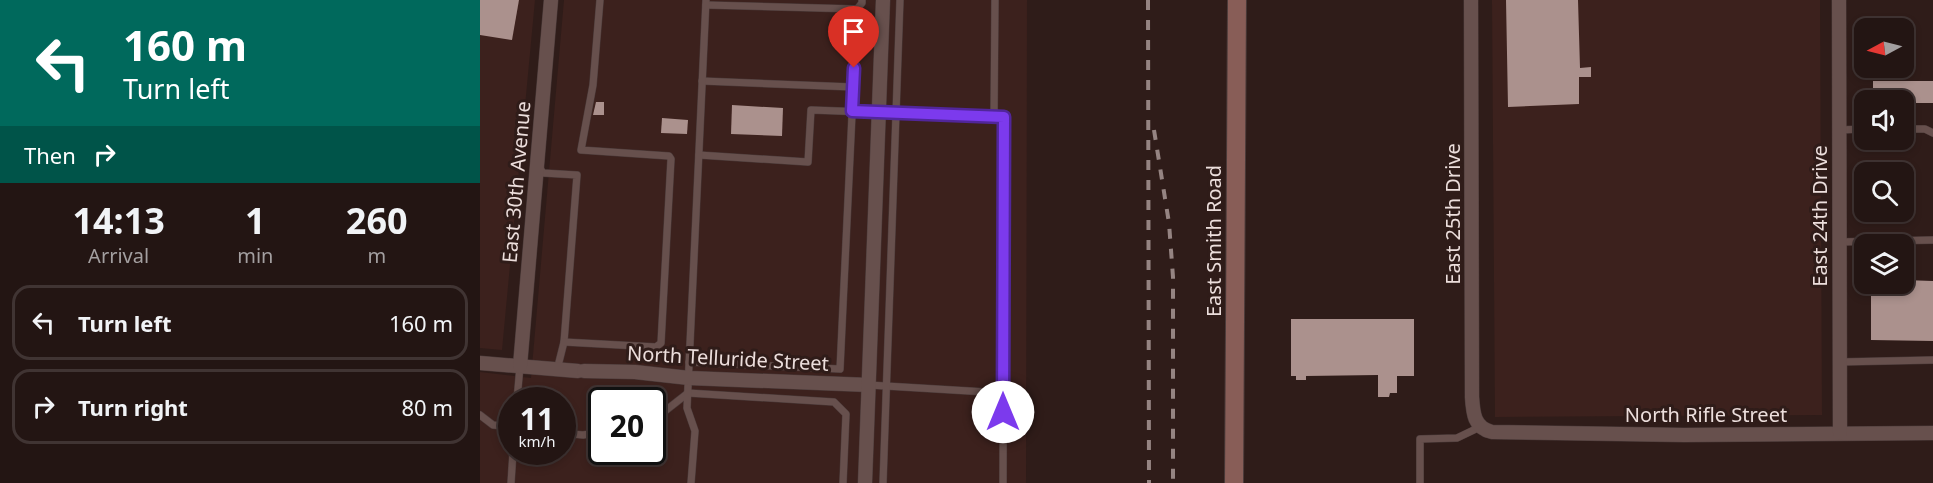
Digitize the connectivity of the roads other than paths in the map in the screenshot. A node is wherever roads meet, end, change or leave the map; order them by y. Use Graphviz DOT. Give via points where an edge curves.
graph roads {
  1 [pos="551,0"];
  2 [pos="600,0"];
  3 [pos="862,0"];
  4 [pos="883,0"];
  5 [pos="900,0"];
  6 [pos="996,0"];
  7 [pos="1237,0"];
  8 [pos="1471,0"];
  9 [pos="1839,0"];
  10 [pos="706,2"];
  11 [pos="857,9"];
  12 [pos="702,81"];
  13 [pos="853,87"];
  14 [pos="852,111"];
  15 [pos="879,112"];
  16 [pos="897,113"];
  17 [pos="994,117"];
  18 [pos="1854,129"];
  19 [pos="1914,129"];
  20 [pos="1839,130"];
  21 [pos="1933,133"];
  22 [pos="699,155"];
  23 [pos="537,164"];
  24 [pos="1933,240"];
  25 [pos="1839,242"];
  26 [pos="564,342"];
  27 [pos="1933,360"];
  28 [pos="689,362"];
  29 [pos="480,363"];
  30 [pos="1839,363"];
  31 [pos="520,366"];
  32 [pos="557,370"];
  33 [pos="688,378"];
  34 [pos="869,385"];
  35 [pos="518,387"];
  36 [pos="887,387"];
  37 [pos="688,393"];
  38 [pos="1003,393"];
  39 [pos="666,410"];
  40 [pos="480,415"];
  41 [pos="498,425"];
  42 [pos="1480,426"];
  43 [pos="1840,433"];
  44 [pos="1933,433"];
  45 [pos="512,465"];
  46 [pos="511,483"];
  47 [pos="692,483"];
  48 [pos="843,483"];
  49 [pos="866,483"];
  50 [pos="883,483"];
  51 [pos="1003,483"];
  52 [pos="1234,483"];
  53 [pos="1420,483"];
  1 -- 23 [label="street, East 30th Avenue"];
  2 -- 26 [label="lane" via="593,85 582,150 671,159 661,343 656,346"];
  3 -- 11 [label="lane"];
  4 -- 15 [label="street"];
  5 -- 16 [label="lane"];
  6 -- 17 [label="lane"];
  7 -- 52 [label="street, East Smith Road"];
  8 -- 42 [label="street, East 25th Drive" via="1472,397 1473,412"];
  9 -- 20 [label="street, East 24th Drive"];
  10 -- 11 [label="lane"];
  10 -- 12 [label="lane"];
  11 -- 13 [label="lane"];
  12 -- 13 [label="lane"];
  12 -- 22 [label="lane"];
  13 -- 14 [label="lane"];
  14 -- 15 [label="lane"];
  14 -- 22 [label="lane" via="811,110 808,162"];
  14 -- 28 [label="lane" via="840,369"];
  15 -- 16 [label="lane"];
  15 -- 34 [label="street"];
  16 -- 17 [label="lane"];
  16 -- 36 [label="lane"];
  17 -- 38 [label="lane" via="1004,117"];
  18 -- 20 [label="lane"];
  19 -- 21 [label="lane"];
  20 -- 25 [label="street, East 24th Drive"];
  22 -- 28 [label="lane"];
  23 -- 26 [label="lane" via="543,173 577,175"];
  23 -- 31 [label="street, East 30th Avenue"];
  24 -- 25 [label="lane"];
  25 -- 30 [label="street, East 24th Drive"];
  26 -- 32 [label="lane"];
  27 -- 30 [label="lane"];
  28 -- 33 [label="lane"];
  29 -- 31 [label="street, North Telluride Street"];
  30 -- 43 [label="street, East 24th Drive"];
  31 -- 32 [label="street, North Telluride Street"];
  31 -- 35 [label="lane"];
  32 -- 33 [label="street, North Telluride Street"];
  33 -- 34 [label="street, North Telluride Street"];
  33 -- 37 [label="lane"];
  34 -- 36 [label="lane"];
  34 -- 49 [label="street"];
  36 -- 38 [label="lane"];
  36 -- 50 [label="lane"];
  37 -- 39 [label="lane"];
  37 -- 47 [label="lane" via="687,408 695,431"];
  37 -- 48 [label="lane" via="834,402 846,414"];
  38 -- 51 [label="lane"];
  40 -- 41 [label="lane"];
  42 -- 43 [label="street, North Rifle Street" via="1492,432"];
  42 -- 53 [label="lane" via="1457,438 1420,439"];
  43 -- 44 [label="street, North Rifle Street"];
  45 -- 46 [label="lane"];
}
